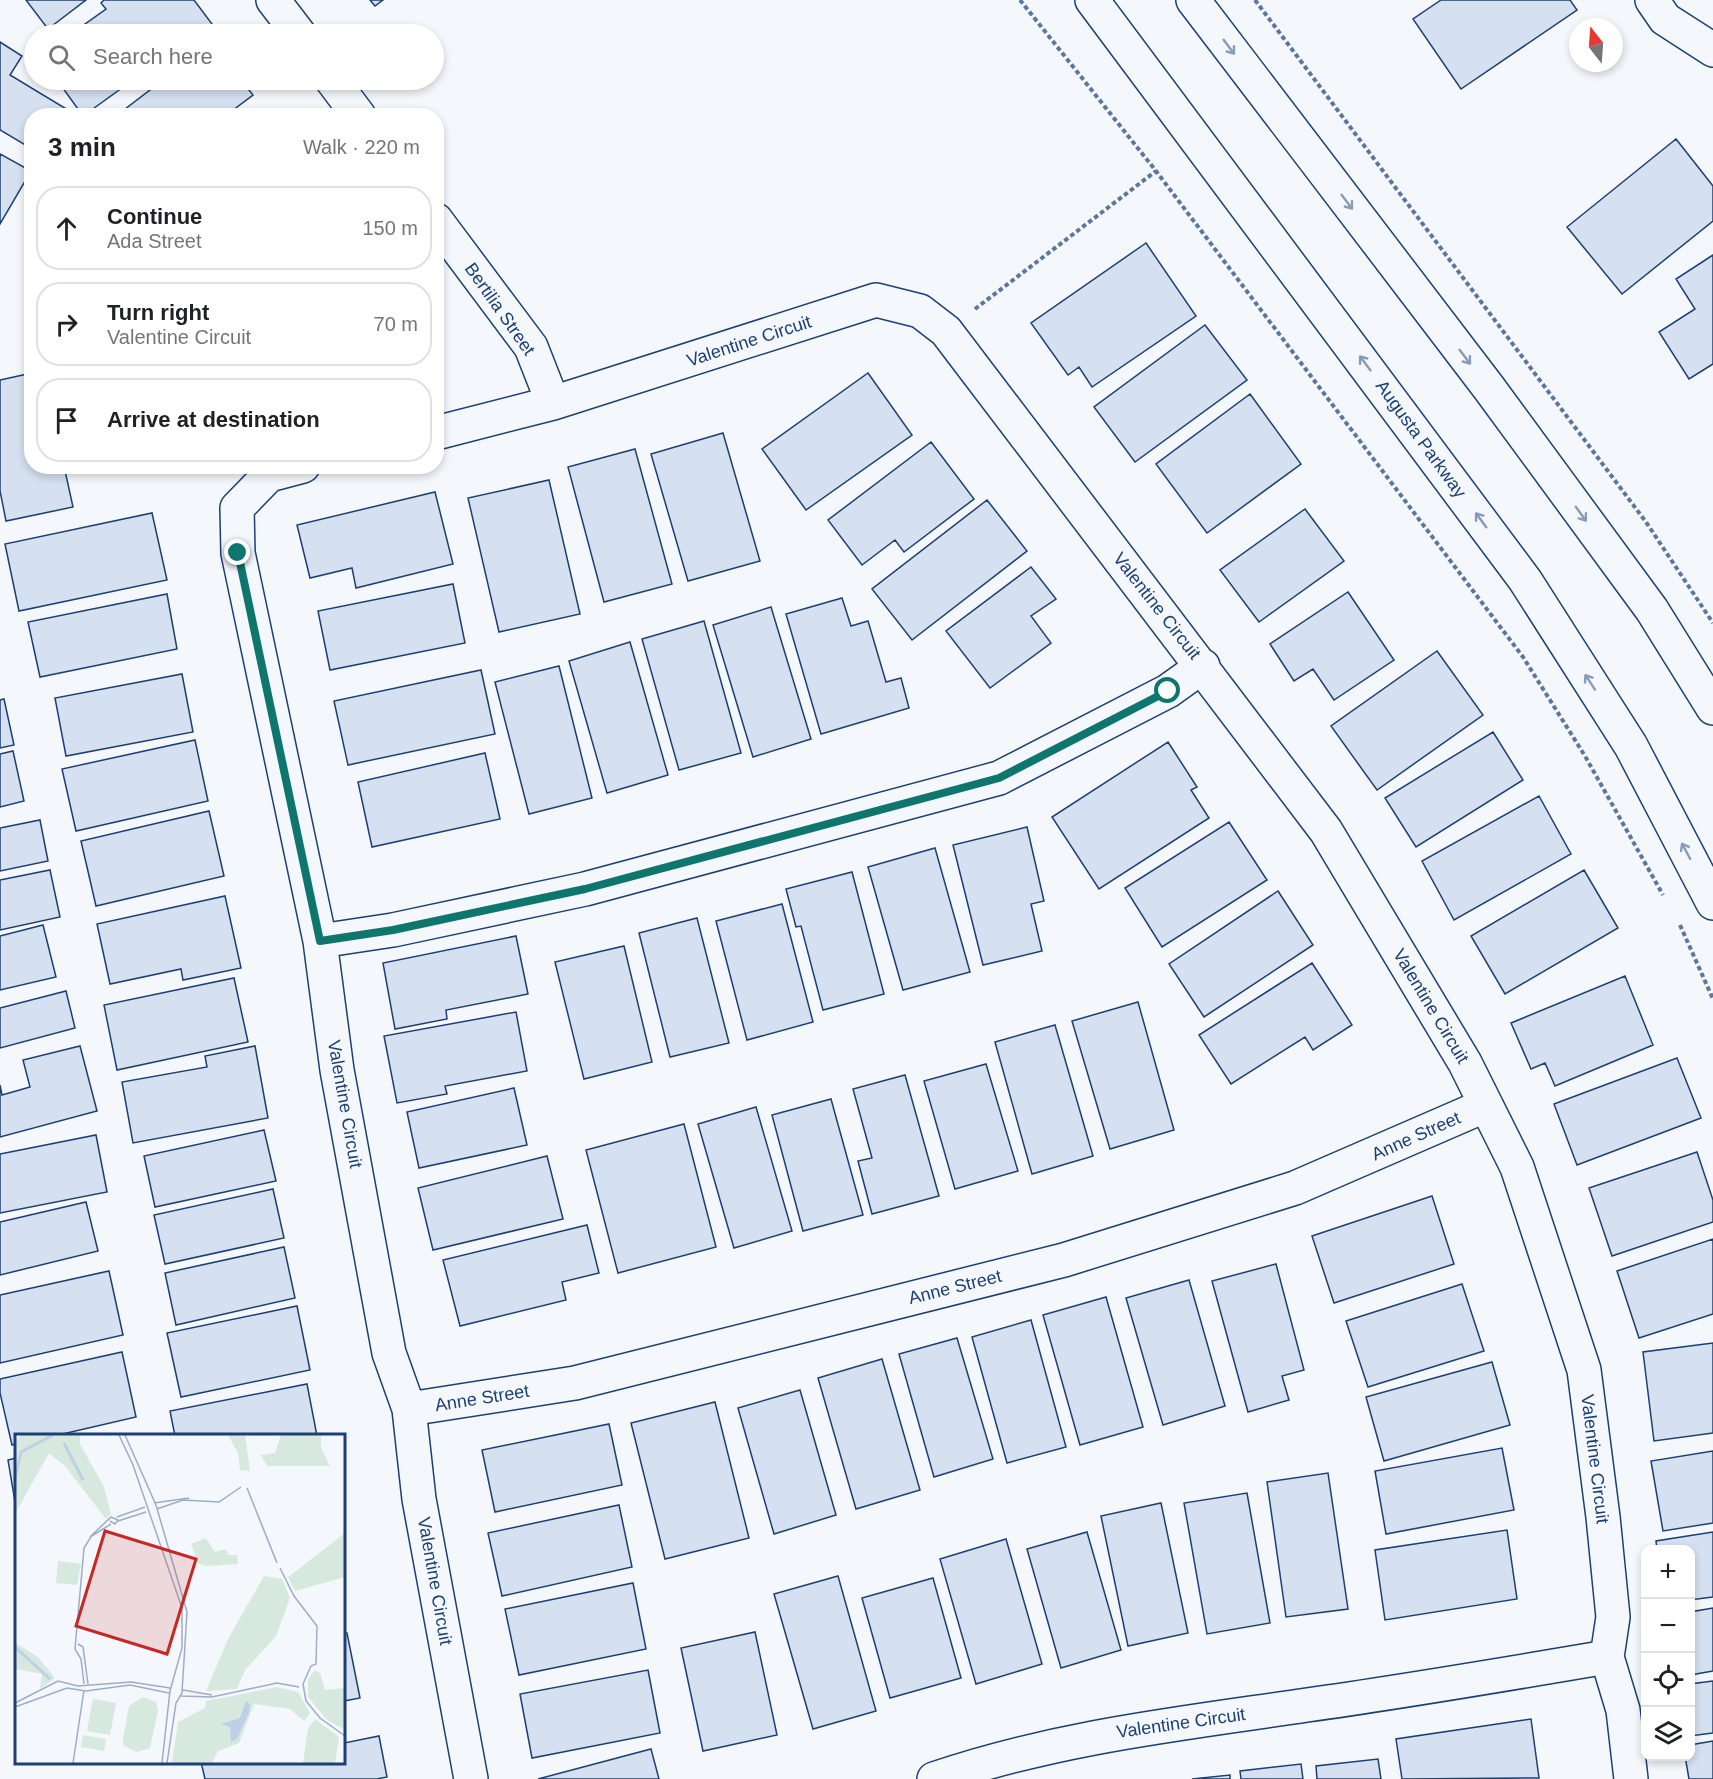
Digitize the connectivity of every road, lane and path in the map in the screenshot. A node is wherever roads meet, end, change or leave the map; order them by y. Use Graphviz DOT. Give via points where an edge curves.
graph roads {
  1 [pos="273,0"];
  2 [pos="1020,0"];
  3 [pos="1092,0"];
  4 [pos="1193,0"];
  5 [pos="1255,0"];
  6 [pos="1652,0"];
  7 [pos="291,24"];
  8 [pos="1713,50"];
  9 [pos="340,90"];
  10 [pos="353,108"];
  11 [pos="1156,171"];
  12 [pos="444,231"];
  13 [pos="945,331"];
  14 [pos="553,403"];
  15 [pos="444,431"];
  16 [pos="273,474"];
  17 [pos="1713,623"];
  18 [pos="1203,666"];
  19 [pos="1713,708"];
  20 [pos="1664,896"];
  21 [pos="1713,903"];
  22 [pos="1675,916"];
  23 [pos="320,941"];
  24 [pos="1713,999"];
  25 [pos="1484,1106"];
  26 [pos="408,1409"];
  27 [pos="1607,1657"];
  28 [pos="471,1779"];
  29 [pos="934,1779"];
  30 [pos="1631,1779"];
  1 -- 7 [label="street"];
  2 -- 11 [label="path"];
  21 -- 3 [label="street, Augusta Parkway, one-way" via="1631,746 1525,580"];
  4 -- 19 [label="street, one-way" via="1503,407 1652,610"];
  5 -- 17 [label="path" via="1646,522"];
  6 -- 8 [label="street" via="1665,19"];
  9 -- 10 [label="street"];
  11 -- 13 [label="path"];
  11 -- 20 [label="path" via="1523,657 1585,756"];
  12 -- 14 [label="street, Bertilia Street" via="531,347"];
  13 -- 14 [label="street, Valentine Circuit" via="920,311 876,300"];
  13 -- 18 [label="street, Valentine Circuit"];
  14 -- 15 [label="street, Valentine Circuit"];
  16 -- 23 [label="street, Valentine Circuit" via="237,508 238,542"];
  18 -- 23 [label="street" via="1168,691 999,778 585,889 393,930"];
  18 -- 25 [label="street, Valentine Circuit" via="1326,831 1465,1063"];
  22 -- 24 [label="path"];
  23 -- 26 [label="street, Valentine Circuit" via="338,1070 387,1341"];
  25 -- 26 [label="street, Anne Street" via="1295,1188 1064,1260 575,1383"];
  25 -- 27 [label="street, Valentine Circuit" via="1516,1167 1584,1370 1613,1617"];
  26 -- 28 [label="street, Valentine Circuit" via="419,1499"];
  27 -- 29 [label="street, Valentine Circuit" via="1418,1690 1100,1735 991,1760"];
  27 -- 30 [label="street" via="1623,1710"];
}
